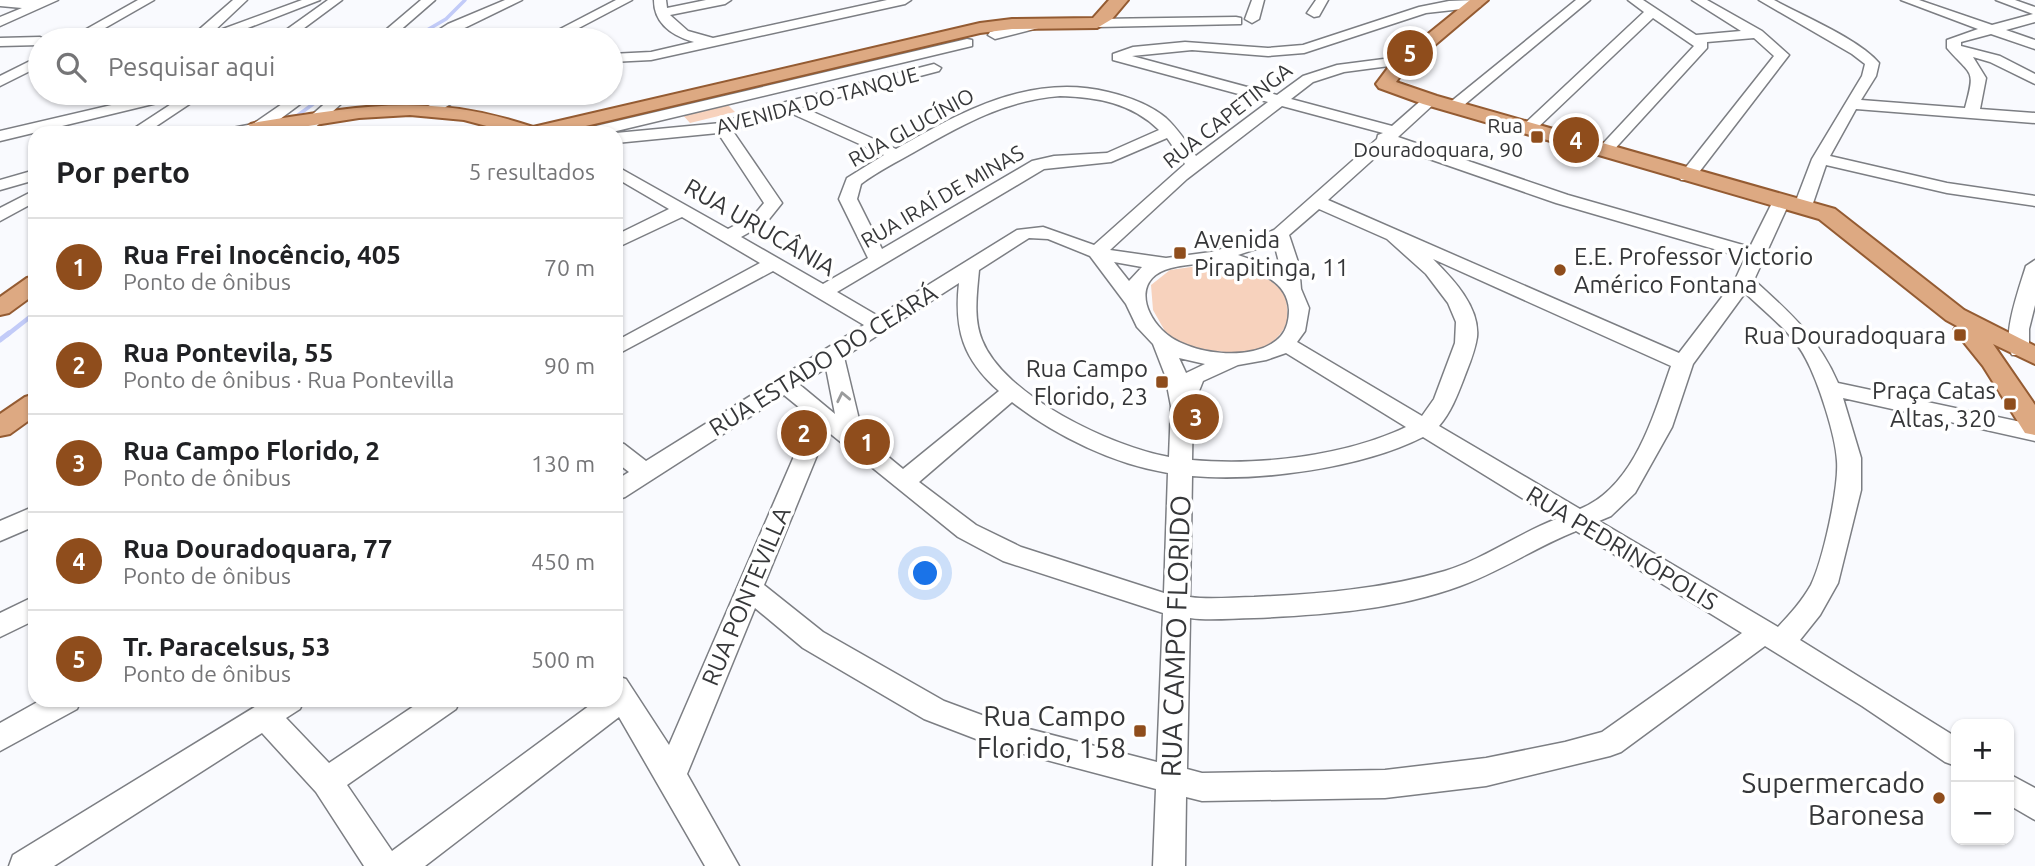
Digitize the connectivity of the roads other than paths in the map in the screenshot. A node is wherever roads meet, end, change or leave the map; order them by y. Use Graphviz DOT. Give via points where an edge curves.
graph roads {
  1 [pos="148,0"];
  2 [pos="241,0"];
  3 [pos="314,0"];
  4 [pos="336,0"];
  5 [pos="429,0"];
  6 [pos="480,0"];
  7 [pos="516,0"];
  8 [pos="626,0"];
  9 [pos="725,0"];
  10 [pos="905,0"];
  11 [pos="1258,0"];
  12 [pos="1322,0"];
  13 [pos="1584,0"];
  14 [pos="1634,0"];
  15 [pos="1698,0"];
  16 [pos="1765,0"];
  17 [pos="1907,0"];
  18 [pos="2002,0"];
  19 [pos="1118,1"];
  20 [pos="0,2"];
  21 [pos="1476,2"];
  22 [pos="46,3"];
  23 [pos="661,6"];
  24 [pos="1182,7"];
  25 [pos="1653,11"];
  26 [pos="2035,11"];
  27 [pos="1314,13"];
  28 [pos="2035,18"];
  29 [pos="1252,19"];
  30 [pos="1178,21"];
  31 [pos="1236,21"];
  32 [pos="0,22"];
  33 [pos="1041,23"];
  34 [pos="1097,23"];
  35 [pos="453,27"];
  36 [pos="96,28"];
  37 [pos="210,28"];
  38 [pos="238,28"];
  39 [pos="296,28"];
  40 [pos="395,28"];
  41 [pos="574,28"];
  42 [pos="1990,29"];
  43 [pos="1352,34"];
  44 [pos="1757,34"];
  45 [pos="995,35"];
  46 [pos="691,38"];
  47 [pos="1697,39"];
  48 [pos="28,41"];
  49 [pos="713,41"];
  50 [pos="0,42"];
  51 [pos="967,43"];
  52 [pos="2035,45"];
  53 [pos="1954,48"];
  54 [pos="671,51"];
  55 [pos="914,54"];
  56 [pos="889,55"];
  57 [pos="623,58"];
  58 [pos="1408,60"];
  59 [pos="28,67"];
  60 [pos="2035,80"];
  61 [pos="28,81"];
  62 [pos="0,83"];
  63 [pos="1279,100"];
  64 [pos="1430,100"];
  65 [pos="1851,104"];
  66 [pos="130,105"];
  67 [pos="180,105"];
  68 [pos="291,105"];
  69 [pos="331,105"];
  70 [pos="440,105"];
  71 [pos="787,106"];
  72 [pos="1453,107"];
  73 [pos="428,112"];
  74 [pos="1972,114"];
  75 [pos="2035,118"];
  76 [pos="501,122"];
  77 [pos="307,124"];
  78 [pos="42,126"];
  79 [pos="146,126"];
  80 [pos="262,126"];
  81 [pos="274,126"];
  82 [pos="512,126"];
  83 [pos="569,126"];
  84 [pos="601,126"];
  85 [pos="723,128"];
  86 [pos="1527,128"];
  87 [pos="28,129"];
  88 [pos="1169,131"];
  89 [pos="1388,135"];
  90 [pos="0,136"];
  91 [pos="623,137"];
  92 [pos="1604,151"];
  93 [pos="898,155"];
  94 [pos="1820,159"];
  95 [pos="1194,165"];
  96 [pos="623,175"];
  97 [pos="1687,176"];
  98 [pos="28,177"];
  99 [pos="0,185"];
  100 [pos="28,199"];
  101 [pos="1316,201"];
  102 [pos="2035,201"];
  103 [pos="1792,204"];
  104 [pos="682,210"];
  105 [pos="0,216"];
  106 [pos="1391,233"];
  107 [pos="1280,234"];
  108 [pos="728,236"];
  109 [pos="623,239"];
  110 [pos="1097,252"];
  111 [pos="1756,255"];
  112 [pos="1208,257"];
  113 [pos="878,259"];
  114 [pos="774,263"];
  115 [pos="1164,263"];
  116 [pos="2035,266"];
  117 [pos="970,268"];
  118 [pos="1744,281"];
  119 [pos="28,288"];
  120 [pos="1291,289"];
  121 [pos="823,292"];
  122 [pos="1135,303"];
  123 [pos="0,308"];
  124 [pos="1955,314"];
  125 [pos="879,326"];
  126 [pos="1163,344"];
  127 [pos="623,345"];
  128 [pos="1287,345"];
  129 [pos="2027,353"];
  130 [pos="833,354"];
  131 [pos="1234,360"];
  132 [pos="1993,361"];
  133 [pos="1683,363"];
  134 [pos="785,384"];
  135 [pos="1829,388"];
  136 [pos="1012,391"];
  137 [pos="1182,406"];
  138 [pos="28,408"];
  139 [pos="822,417"];
  140 [pos="2035,426"];
  141 [pos="0,427"];
  142 [pos="1422,428"];
  143 [pos="2035,433"];
  144 [pos="852,440"];
  145 [pos="623,455"];
  146 [pos="1180,467"];
  147 [pos="645,472"];
  148 [pos="903,482"];
  149 [pos="623,486"];
  150 [pos="28,518"];
  151 [pos="1577,522"];
  152 [pos="0,532"];
  153 [pos="749,588"];
  154 [pos="1176,606"];
  155 [pos="28,611"];
  156 [pos="0,626"];
  157 [pos="1773,637"];
  158 [pos="623,699"];
  159 [pos="55,707"];
  160 [pos="436,707"];
  161 [pos="601,707"];
  162 [pos="278,708"];
  163 [pos="0,738"];
  164 [pos="1951,750"];
  165 [pos="671,775"];
  166 [pos="1171,780"];
  167 [pos="327,782"];
  168 [pos="2014,791"];
  169 [pos="2035,806"];
  170 [pos="25,866"];
  171 [pos="383,866"];
  172 [pos="399,866"];
  173 [pos="723,866"];
  174 [pos="1169,866"];
  1 -- 36 [label="street"];
  2 -- 37 [label="street"];
  3 -- 38 [label="street"];
  4 -- 39 [label="street"];
  5 -- 40 [label="street"];
  6 -- 35 [label="street"];
  7 -- 35 [label="street"];
  8 -- 41 [label="street"];
  9 -- 23 [label="street"];
  10 -- 49 [label="street"];
  11 -- 29 [label="street"];
  12 -- 27 [label="street"];
  13 -- 72 [label="street"];
  14 -- 25 [label="street"];
  15 -- 44 [label="street"];
  16 -- 65 [label="street" via="1872,63 1873,69"];
  17 -- 42 [label="street"];
  18 -- 26 [label="street"];
  19 -- 34 [label="main road"];
  20 -- 22 [label="street"];
  21 -- 43 [label="street" via="1414,9"];
  21 -- 58 [label="main road"];
  22 -- 32 [label="street"];
  23 -- 46 [label="street" via="667,20"];
  24 -- 30 [label="street"];
  25 -- 47 [label="street"];
  25 -- 86 [label="street"];
  28 -- 42 [label="street"];
  30 -- 31 [label="street"];
  30 -- 34 [label="street"];
  33 -- 34 [label="main road"];
  33 -- 45 [label="street"];
  33 -- 56 [label="main road" via="988,27"];
  42 -- 52 [label="street"];
  42 -- 53 [label="street" via="1954,40"];
  43 -- 58 [label="street"];
  43 -- 63 [label="street" via="1297,50 1194,46 1135,51 1118,57"];
  44 -- 47 [label="street"];
  44 -- 97 [label="street" via="1782,55"];
  46 -- 49 [label="street"];
  46 -- 54 [label="street"];
  47 -- 92 [label="street" via="1701,48"];
  48 -- 50 [label="street"];
  49 -- 54 [label="street"];
  51 -- 55 [label="street"];
  53 -- 60 [label="street" via="1989,57"];
  53 -- 74 [label="street" via="1979,75"];
  54 -- 57 [label="street"];
  55 -- 56 [label="street"];
  55 -- 71 [label="street, AVENIDA DO TANQUE" via="934,68"];
  56 -- 84 [label="main road"];
  58 -- 63 [label="street, RUA CAPETINGA" via="1324,72"];
  58 -- 64 [label="main road" via="1385,84"];
  59 -- 62 [label="street"];
  61 -- 62 [label="street"];
  63 -- 89 [label="street"];
  63 -- 95 [label="street, RUA CAPETINGA"];
  64 -- 72 [label="main road"];
  64 -- 89 [label="street"];
  65 -- 74 [label="street"];
  65 -- 94 [label="street"];
  66 -- 78 [label="street"];
  67 -- 79 [label="street"];
  68 -- 80 [label="street"];
  69 -- 77 [label="street"];
  70 -- 73 [label="street"];
  71 -- 85 [label="street, AVENIDA DO TANQUE"];
  71 -- 93 [label="street"];
  72 -- 86 [label="main road"];
  73 -- 76 [label="main road"];
  73 -- 77 [label="main road" via="390,109"];
  74 -- 75 [label="street"];
  76 -- 82 [label="main road"];
  76 -- 83 [label="main road" via="542,119"];
  77 -- 81 [label="main road"];
  85 -- 91 [label="street, AVENIDA DO TANQUE"];
  85 -- 108 [label="street" via="773,203 762,217"];
  86 -- 92 [label="main road"];
  87 -- 90 [label="street"];
  88 -- 93 [label="street, RUA GLUCÍNIO" via="1142,108 1113,98 1040,95 1001,102"];
  88 -- 95 [label="street, RUA GLUCÍNIO"];
  88 -- 113 [label="street, RUA IRAÍ DE MINAS" via="1110,158 1060,159 1038,165"];
  89 -- 101 [label="street"];
  89 -- 111 [label="street" via="1562,199"];
  92 -- 97 [label="main road"];
  93 -- 113 [label="street, RUA GLUCÍNIO" via="859,176 848,191"];
  94 -- 102 [label="street" via="1947,188"];
  94 -- 103 [label="street"];
  95 -- 110 [label="street, RUA CAPETINGA"];
  96 -- 104 [label="street, RUA URUCÂNIA"];
  97 -- 103 [label="main road"];
  98 -- 99 [label="street"];
  100 -- 105 [label="street"];
  101 -- 106 [label="street"];
  101 -- 107 [label="street"];
  103 -- 111 [label="street"];
  103 -- 124 [label="main road" via="1841,223"];
  104 -- 108 [label="street, RUA URUCÂNIA"];
  104 -- 109 [label="street"];
  106 -- 133 [label="street"];
  106 -- 142 [label="street" via="1445,284 1468,330 1444,401"];
  107 -- 112 [label="street"];
  107 -- 120 [label="street" via="1290,265"];
  108 -- 114 [label="street, RUA URUCÂNIA"];
  110 -- 115 [label="street"];
  110 -- 117 [label="street, RUA ESTADO DO CEARÁ" via="1049,233 1030,231"];
  110 -- 122 [label="street"];
  111 -- 118 [label="street"];
  112 -- 115 [label="street"];
  112 -- 120 [label="street" via="1265,269"];
  113 -- 121 [label="street, RUA IRAÍ DE MINAS"];
  114 -- 121 [label="street, RUA URUCÂNIA"];
  114 -- 127 [label="street"];
  115 -- 122 [label="street" via="1140,280"];
  116 -- 129 [label="street" via="2020,329"];
  117 -- 125 [label="street, RUA ESTADO DO CEARÁ"];
  117 -- 136 [label="street" via="967,312 972,344"];
  118 -- 133 [label="street"];
  118 -- 135 [label="street" via="1796,330 1816,357"];
  119 -- 123 [label="main road"];
  120 -- 128 [label="street" via="1298,316 1296,333"];
  121 -- 125 [label="street, RUA URUCÂNIA"];
  122 -- 126 [label="street" via="1146,328"];
  124 -- 129 [label="main road"];
  124 -- 132 [label="main road"];
  125 -- 130 [label="street, RUA ESTADO DO CEARÁ"];
  126 -- 131 [label="street" via="1201,357"];
  126 -- 137 [label="street, RUA CAMPO FLORIDO" via="1176,374"];
  128 -- 131 [label="street" via="1269,354"];
  128 -- 142 [label="street, RUA PEDRINÓPOLIS"];
  129 -- 132 [label="main road"];
  130 -- 134 [label="street, RUA ESTADO DO CEARÁ"];
  144 -- 130 [label="street, one-way"];
  131 -- 137 [label="street, RUA CAMPO FLORIDO" via="1194,377"];
  132 -- 140 [label="main road"];
  133 -- 151 [label="street" via="1661,427 1627,487 1602,509"];
  134 -- 139 [label="street"];
  134 -- 147 [label="street, RUA ESTADO DO CEARÁ"];
  135 -- 143 [label="street"];
  135 -- 157 [label="street" via="1849,458 1849,491 1825,583 1811,608"];
  136 -- 146 [label="street" via="1041,413 1085,436 1125,453"];
  136 -- 148 [label="street"];
  137 -- 146 [label="street, RUA CAMPO FLORIDO"];
  138 -- 141 [label="main road"];
  139 -- 144 [label="street"];
  139 -- 153 [label="street, RUA PONTEVILLA"];
  142 -- 146 [label="street" via="1312,463"];
  142 -- 151 [label="street, RUA PEDRINÓPOLIS"];
  144 -- 148 [label="street"];
  145 -- 147 [label="street"];
  146 -- 154 [label="street, RUA CAMPO FLORIDO"];
  147 -- 149 [label="street, RUA ESTADO DO CEARÁ"];
  148 -- 154 [label="street" via="986,543"];
  150 -- 152 [label="street"];
  151 -- 154 [label="street" via="1449,580 1378,596 1241,609"];
  151 -- 157 [label="street, RUA PEDRINÓPOLIS"];
  153 -- 165 [label="street, RUA PONTEVILLA"];
  153 -- 166 [label="street" via="813,640 934,710 996,734"];
  154 -- 166 [label="street, RUA CAMPO FLORIDO"];
  155 -- 156 [label="street"];
  157 -- 164 [label="street, RUA PEDRINÓPOLIS"];
  157 -- 166 [label="street" via="1610,743 1565,755 1486,772 1385,784 1202,787"];
  158 -- 165 [label="street"];
  159 -- 163 [label="street"];
  160 -- 167 [label="street"];
  161 -- 172 [label="street"];
  162 -- 167 [label="street"];
  162 -- 170 [label="street"];
  165 -- 173 [label="street"];
  166 -- 174 [label="street, RUA CAMPO FLORIDO"];
  167 -- 171 [label="street"];
  168 -- 169 [label="street"];
}
